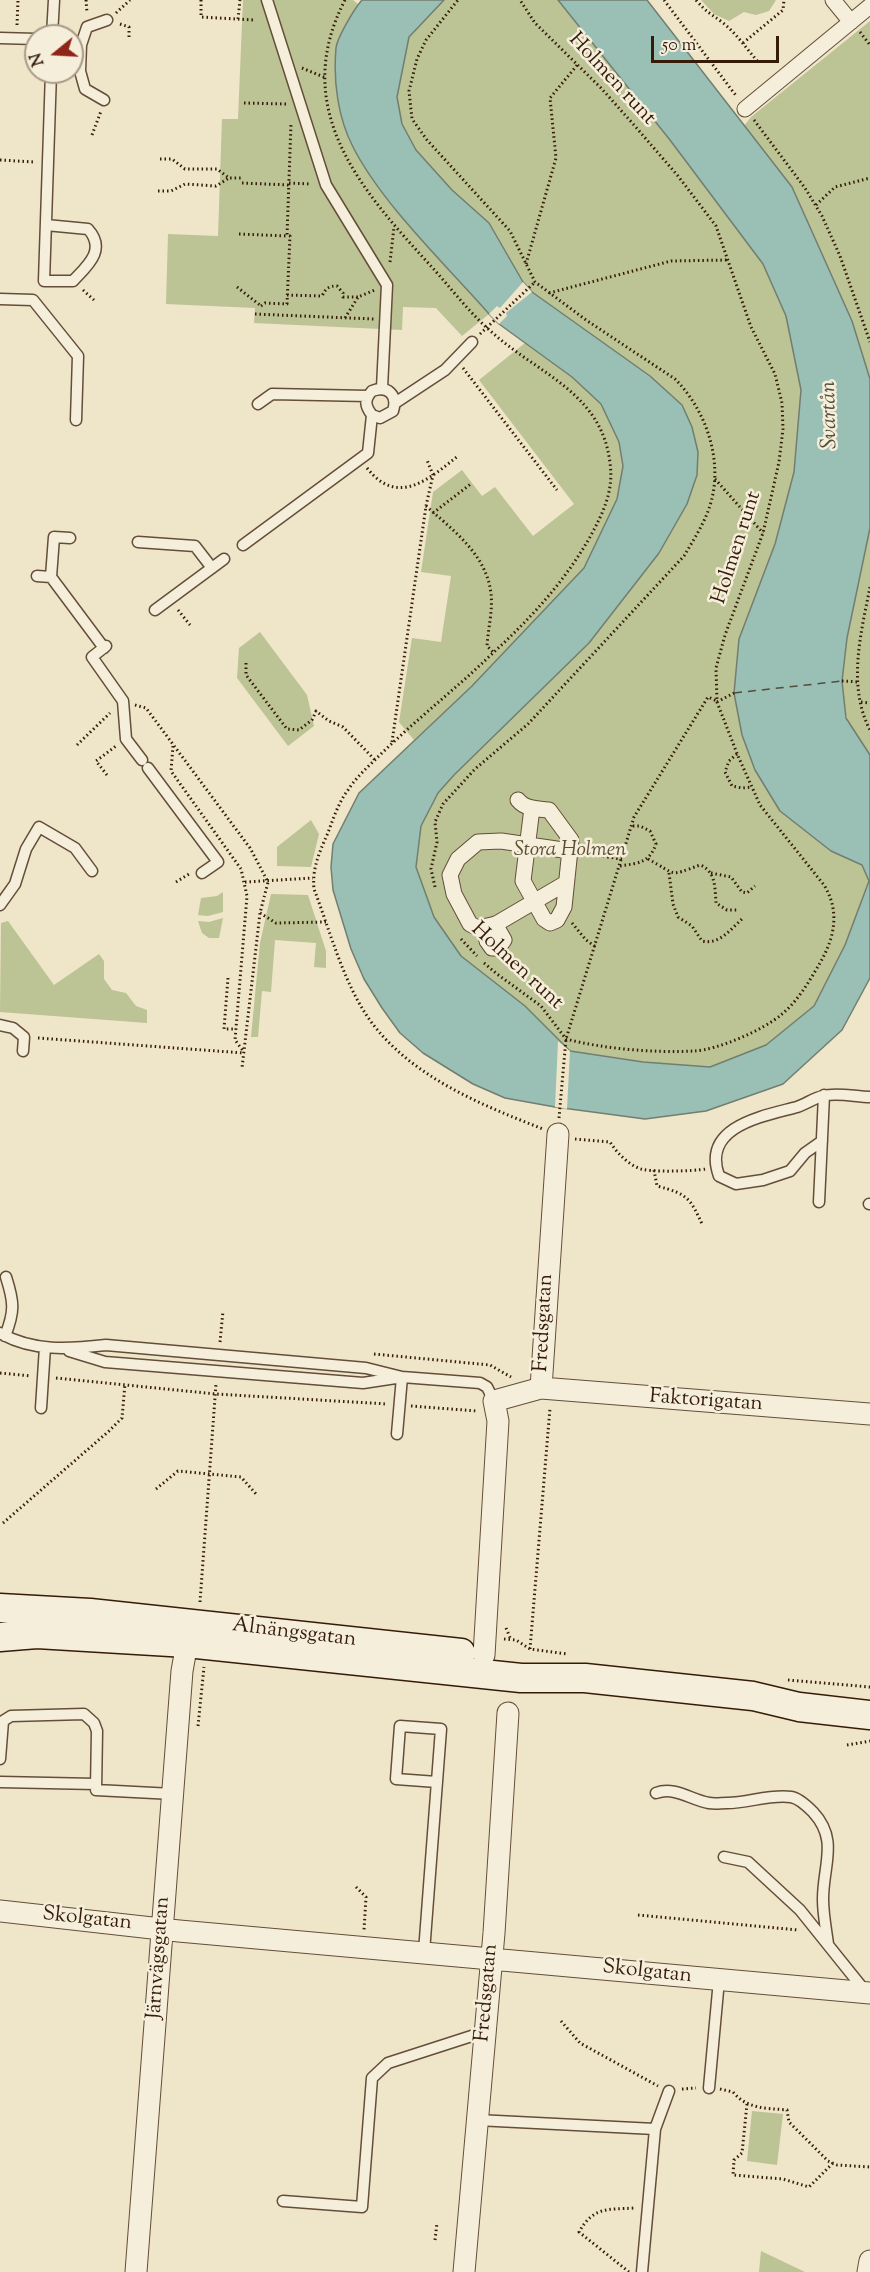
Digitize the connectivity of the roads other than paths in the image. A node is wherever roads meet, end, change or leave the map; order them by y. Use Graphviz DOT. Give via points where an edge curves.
graph roads {
  1 [pos="54,0"];
  2 [pos="267,0"];
  3 [pos="833,0"];
  4 [pos="870,6"];
  5 [pos="107,20"];
  6 [pos="851,22"];
  7 [pos="53,24"];
  8 [pos="84,32"];
  9 [pos="0,38"];
  10 [pos="24,39"];
  11 [pos="51,84"];
  12 [pos="84,84"];
  13 [pos="104,100"];
  14 [pos="745,109"];
  15 [pos="46,225"];
  16 [pos="0,298"];
  17 [pos="472,342"];
  18 [pos="382,388"];
  19 [pos="368,396"];
  20 [pos="395,403"];
  21 [pos="258,404"];
  22 [pos="372,415"];
  23 [pos="76,420"];
  24 [pos="70,538"];
  25 [pos="138,542"];
  26 [pos="243,545"];
  27 [pos="224,559"];
  28 [pos="212,568"];
  29 [pos="37,576"];
  30 [pos="51,577"];
  31 [pos="155,610"];
  32 [pos="518,800"];
  33 [pos="532,808"];
  34 [pos="527,844"];
  35 [pos="570,851"];
  36 [pos="92,871"];
  37 [pos="202,873"];
  38 [pos="566,883"];
  39 [pos="533,901"];
  40 [pos="0,904"];
  41 [pos="0,1025"];
  42 [pos="23,1051"];
  43 [pos="824,1095"];
  44 [pos="870,1097"];
  45 [pos="558,1134"];
  46 [pos="822,1141"];
  47 [pos="819,1202"];
  48 [pos="6,1277"];
  49 [pos="3,1335"];
  50 [pos="45,1347"];
  51 [pos="65,1349"];
  52 [pos="402,1377"];
  53 [pos="546,1396"];
  54 [pos="495,1407"];
  55 [pos="41,1408"];
  56 [pos="870,1414"];
  57 [pos="397,1434"];
  58 [pos="0,1608"];
  59 [pos="193,1624"];
  60 [pos="0,1637"];
  61 [pos="484,1655"];
  62 [pos="753,1696"];
  63 [pos="870,1699"];
  64 [pos="508,1713"];
  65 [pos="870,1715"];
  66 [pos="0,1759"];
  67 [pos="0,1782"];
  68 [pos="436,1782"];
  69 [pos="96,1784"];
  70 [pos="656,1793"];
  71 [pos="172,1794"];
  72 [pos="724,1857"];
  73 [pos="0,1911"];
  74 [pos="163,1928"];
  75 [pos="828,1944"];
  76 [pos="424,1952"];
  77 [pos="491,1958"];
  78 [pos="719,1980"];
  79 [pos="869,1993"];
  80 [pos="484,2032"];
  81 [pos="709,2088"];
  82 [pos="669,2091"];
  83 [pos="477,2120"];
  84 [pos="655,2129"];
  85 [pos="283,2200"];
  86 [pos="870,2261"];
  87 [pos="136,2272"];
  88 [pos="464,2272"];
  89 [pos="642,2272"];
  90 [pos="868,2272"];
  1 -- 7 [label="lane"];
  2 -- 18 [label="lane" via="326,185 387,285"];
  3 -- 6 [label="street"];
  4 -- 6 [label="street"];
  5 -- 8 [label="lane" via="87,27"];
  6 -- 14 [label="street"];
  9 -- 10 [label="lane"];
  11 -- 15 [label="lane"];
  12 -- 13 [label="lane" via="85,89"];
  15 -- 15 [label="lane" via="44,281 73,281 93,259 95,236 88,229"];
  16 -- 23 [label="lane" via="33,300 78,356"];
  17 -- 20 [label="lane" via="445,370"];
  18 -- 19 [label="lane"];
  18 -- 20 [label="lane" via="393,394"];
  19 -- 21 [label="lane" via="272,394"];
  19 -- 22 [label="lane" via="367,410"];
  20 -- 22 [label="lane" via="387,416"];
  22 -- 26 [label="lane" via="368,453"];
  24 -- 30 [label="lane" via="54,537"];
  25 -- 28 [label="lane" via="195,546"];
  27 -- 28 [label="lane"];
  28 -- 31 [label="lane"];
  29 -- 30 [label="lane"];
  30 -- 37 [label="lane" via="105,647 92,657 123,701 126,739 218,862"];
  32 -- 33 [label="street"];
  33 -- 34 [label="street"];
  33 -- 35 [label="street" via="549,810 571,840"];
  34 -- 35 [label="street"];
  34 -- 39 [label="street" via="523,881"];
  34 -- 39 [label="street" via="478,842 458,859 450,885 471,924 478,928 490,926"];
  35 -- 38 [label="street"];
  36 -- 40 [label="lane" via="75,848 39,827 15,884"];
  38 -- 39 [label="street"];
  38 -- 39 [label="street" via="557,920 550,923 544,919"];
  41 -- 42 [label="lane" via="13,1028 24,1037"];
  43 -- 44 [label="lane"];
  43 -- 46 [label="lane"];
  43 -- 46 [label="lane" via="742,1123 722,1139 716,1168 719,1176 736,1184 763,1180 790,1171"];
  45 -- 53 [label="street, Fredsgatan"];
  46 -- 47 [label="lane"];
  48 -- 49 [label="lane" via="14,1299 12,1318"];
  49 -- 50 [label="lane"];
  50 -- 51 [label="lane"];
  50 -- 55 [label="lane"];
  51 -- 52 [label="lane" via="106,1345 366,1368"];
  51 -- 52 [label="lane" via="105,1362 363,1383"];
  52 -- 54 [label="lane" via="480,1383 487,1387"];
  52 -- 57 [label="lane"];
  53 -- 54 [label="street, Fredsgatan"];
  53 -- 56 [label="street, Faktorigatan"];
  54 -- 61 [label="street" via="498,1421"];
  58 -- 59 [label="main road, Alnängsgatan"];
  59 -- 60 [label="main road, Alnängsgatan"];
  59 -- 61 [label="main road, Alnängsgatan" via="346,1661"];
  59 -- 71 [label="street, Järnvägsgatan" via="182,1671"];
  61 -- 62 [label="main road, Alnängsgatan"];
  62 -- 63 [label="main road, Alnängsgatan" via="795,1694"];
  62 -- 65 [label="main road, Alnängsgatan" via="799,1707"];
  64 -- 77 [label="street, Fredsgatan"];
  66 -- 69 [label="lane" via="3,1721 11,1716 84,1714 97,1731"];
  67 -- 69 [label="lane"];
  68 -- 68 [label="lane" via="441,1729 400,1726 396,1779"];
  68 -- 76 [label="lane"];
  69 -- 71 [label="lane" via="96,1790"];
  70 -- 75 [label="lane" via="679,1793 708,1803 793,1797 808,1807 822,1822 830,1845 823,1902"];
  71 -- 74 [label="street, Järnvägsgatan"];
  72 -- 75 [label="lane" via="748,1862 800,1910"];
  73 -- 74 [label="street, Skolgatan"];
  74 -- 76 [label="street, Skolgatan"];
  74 -- 87 [label="street, Järnvägsgatan"];
  75 -- 79 [label="lane"];
  76 -- 77 [label="street, Skolgatan"];
  77 -- 78 [label="street, Skolgatan"];
  77 -- 80 [label="street, Fredsgatan"];
  78 -- 79 [label="street, Skolgatan"];
  78 -- 81 [label="lane"];
  80 -- 83 [label="street, Fredsgatan"];
  80 -- 85 [label="lane" via="388,2063 372,2078 362,2207"];
  82 -- 84 [label="lane"];
  83 -- 84 [label="lane"];
  83 -- 88 [label="street, Fredsgatan"];
  84 -- 89 [label="lane"];
  86 -- 90 [label="street"];
}
